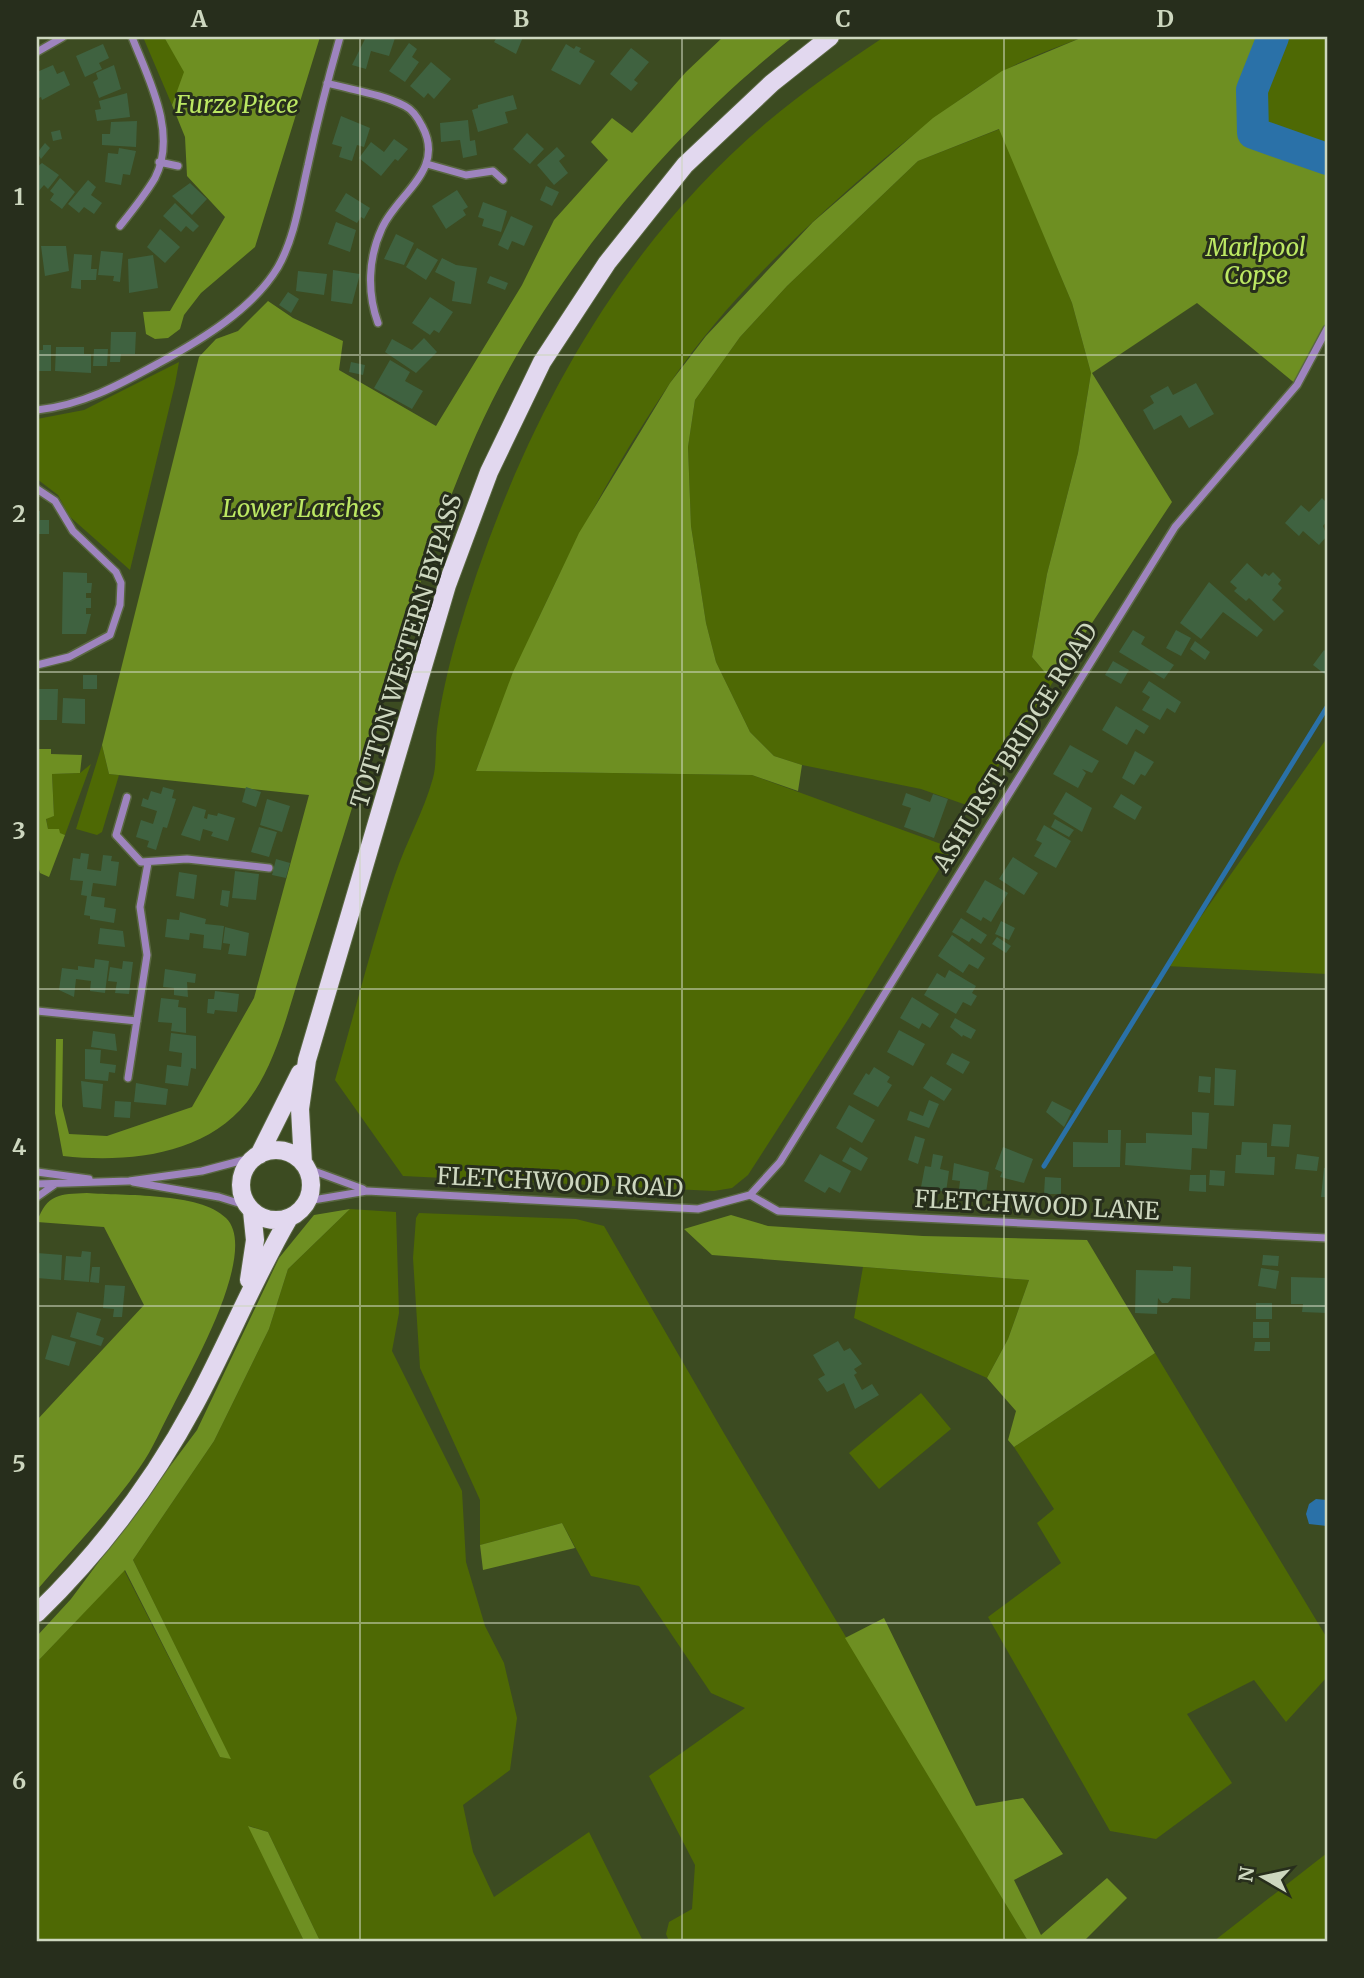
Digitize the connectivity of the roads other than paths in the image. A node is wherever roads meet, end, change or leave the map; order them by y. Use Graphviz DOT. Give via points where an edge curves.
graph roads {
  1 [pos="63,37"];
  2 [pos="132,37"];
  3 [pos="340,37"];
  4 [pos="830,37"];
  5 [pos="47,40"];
  6 [pos="37,52"];
  7 [pos="327,83"];
  8 [pos="159,162"];
  9 [pos="427,164"];
  10 [pos="178,166"];
  11 [pos="503,180"];
  12 [pos="120,226"];
  13 [pos="378,323"];
  14 [pos="1327,329"];
  15 [pos="37,410"];
  16 [pos="37,489"];
  17 [pos="37,665"];
  18 [pos="127,797"];
  19 [pos="148,863"];
  20 [pos="269,868"];
  21 [pos="37,1011"];
  22 [pos="137,1021"];
  23 [pos="307,1060"];
  24 [pos="128,1079"];
  25 [pos="257,1156"];
  26 [pos="304,1166"];
  27 [pos="37,1172"];
  28 [pos="93,1180"];
  29 [pos="129,1181"];
  30 [pos="37,1184"];
  31 [pos="55,1185"];
  32 [pos="367,1191"];
  33 [pos="750,1195"];
  34 [pos="37,1197"];
  35 [pos="307,1201"];
  36 [pos="250,1209"];
  37 [pos="289,1218"];
  38 [pos="1327,1238"];
  39 [pos="247,1294"];
  40 [pos="37,1613"];
  1 -- 5 [label="street"];
  2 -- 8 [label="street" via="163,124"];
  3 -- 7 [label="street"];
  4 -- 23 [label="main road, TOTTON WESTERN BYPASS" via="772,83 685,165 607,263 542,362 489,471 447,585"];
  5 -- 6 [label="street"];
  7 -- 9 [label="street" via="412,111 425,131"];
  7 -- 15 [label="street" via="291,235 266,284 188,348 101,394"];
  8 -- 10 [label="street"];
  8 -- 12 [label="street" via="156,175"];
  9 -- 11 [label="street" via="466,175 493,172"];
  9 -- 13 [label="street" via="388,216 377,243 369,292"];
  14 -- 33 [label="street, ASHURST BRIDGE ROAD" via="1297,385 1175,527 780,1162"];
  16 -- 17 [label="street" via="55,501 63,520 116,572 121,583 120,605 110,635 69,657"];
  18 -- 19 [label="street" via="116,835 136,859"];
  19 -- 20 [label="street" via="187,859"];
  19 -- 22 [label="street" via="140,900 147,955"];
  21 -- 22 [label="street"];
  22 -- 24 [label="street"];
  23 -- 25 [label="main road, TOTTON WESTERN BYPASS"];
  23 -- 26 [label="main road, TOTTON WESTERN BYPASS" via="300,1109"];
  25 -- 26 [label="main road" via="282,1151"];
  25 -- 29 [label="street" via="202,1171"];
  25 -- 36 [label="main road" via="241,1181"];
  26 -- 32 [label="street, FLETCHWOOD ROAD"];
  26 -- 35 [label="main road" via="310,1179"];
  27 -- 28 [label="street"];
  28 -- 29 [label="street"];
  28 -- 31 [label="street"];
  29 -- 36 [label="street" via="219,1197"];
  30 -- 31 [label="street"];
  31 -- 34 [label="street"];
  32 -- 33 [label="street, FLETCHWOOD ROAD" via="698,1209"];
  32 -- 35 [label="street, FLETCHWOOD ROAD"];
  33 -- 38 [label="street, FLETCHWOOD LANE" via="778,1212"];
  35 -- 37 [label="main road"];
  36 -- 37 [label="main road" via="273,1220"];
  36 -- 39 [label="main road" via="255,1240"];
  37 -- 39 [label="main road"];
  39 -- 40 [label="main road" via="169,1448 88,1560"];
}
